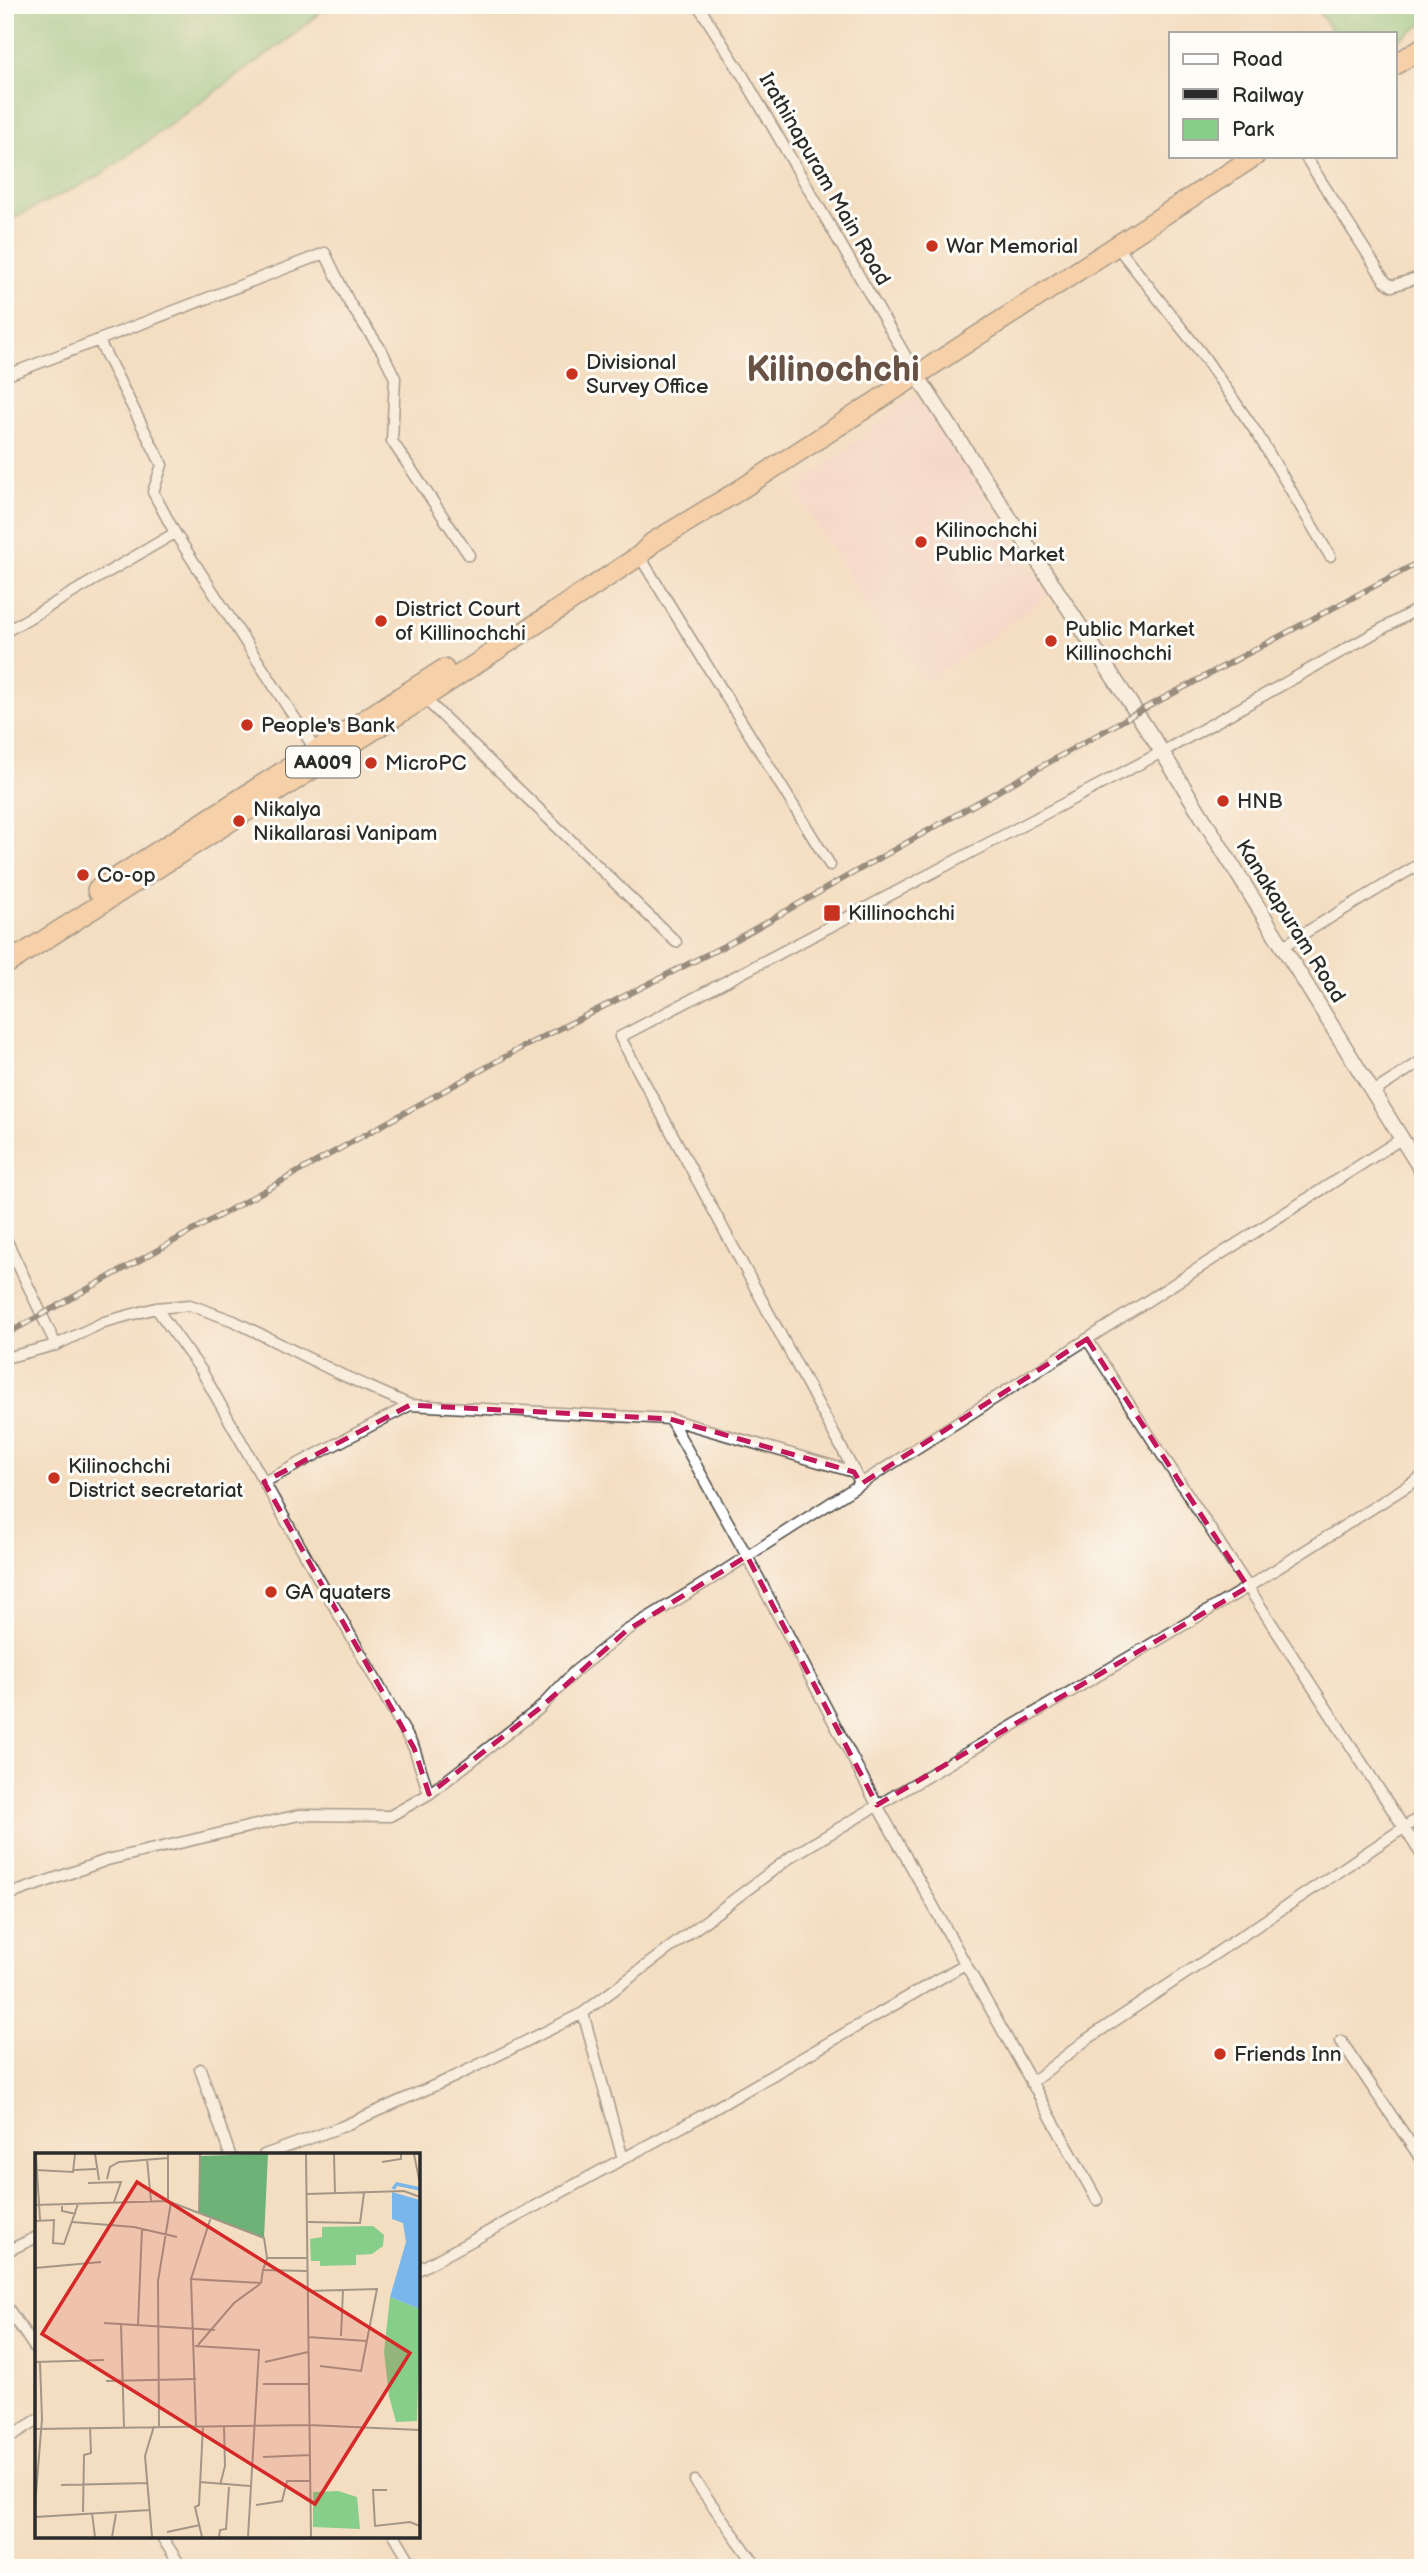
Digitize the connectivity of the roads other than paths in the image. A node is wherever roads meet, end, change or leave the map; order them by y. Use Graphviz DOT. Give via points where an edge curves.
graph roads {
  1 [pos="698,5"];
  2 [pos="1423,47"];
  3 [pos="1396,64"];
  4 [pos="1252,158"];
  5 [pos="1306,158"];
  6 [pos="1115,244"];
  7 [pos="1423,276"];
  8 [pos="99,341"];
  9 [pos="916,374"];
  10 [pos="5,376"];
  11 [pos="175,533"];
  12 [pos="642,549"];
  13 [pos="469,555"];
  14 [pos="1330,556"];
  15 [pos="1423,606"];
  16 [pos="5,632"];
  17 [pos="424,698"];
  18 [pos="1162,752"];
  19 [pos="319,757"];
  20 [pos="1423,862"];
  21 [pos="830,865"];
  22 [pos="676,942"];
  23 [pos="1283,946"];
  24 [pos="9,951"];
  25 [pos="1423,1060"];
  26 [pos="1372,1093"];
  27 [pos="1401,1139"];
  28 [pos="1423,1173"];
  29 [pos="5,1237"];
  30 [pos="156,1308"];
  31 [pos="1087,1339"];
  32 [pos="56,1345"];
  33 [pos="5,1357"];
  34 [pos="410,1405"];
  35 [pos="670,1419"];
  36 [pos="855,1472"];
  37 [pos="1423,1476"];
  38 [pos="264,1482"];
  39 [pos="860,1484"];
  40 [pos="747,1556"];
  41 [pos="1248,1587"];
  42 [pos="429,1794"];
  43 [pos="877,1805"];
  44 [pos="1423,1815"];
  45 [pos="1404,1827"];
  46 [pos="1423,1857"];
  47 [pos="5,1896"];
  48 [pos="965,1964"];
  49 [pos="583,2013"];
  50 [pos="1340,2041"];
  51 [pos="200,2069"];
  52 [pos="1031,2083"];
  53 [pos="229,2153"];
  54 [pos="270,2153"];
  55 [pos="623,2159"];
  56 [pos="1423,2162"];
  57 [pos="1097,2200"];
  58 [pos="35,2238"];
  59 [pos="5,2252"];
  60 [pos="420,2269"];
  61 [pos="5,2304"];
  62 [pos="35,2348"];
  63 [pos="35,2421"];
  64 [pos="5,2440"];
  65 [pos="695,2480"];
  66 [pos="162,2538"];
  67 [pos="396,2538"];
  68 [pos="183,2568"];
  69 [pos="414,2568"];
  70 [pos="758,2568"];
  1 -- 9 [label="street, Irathinapuram Main Road"];
  2 -- 3 [label="highway"];
  4 -- 6 [label="highway, AA009"];
  5 -- 7 [label="street" via="1385,281 1392,286"];
  6 -- 9 [label="highway, AA009"];
  6 -- 14 [label="street" via="1202,354 1258,435"];
  8 -- 10 [label="street"];
  8 -- 11 [label="street" via="162,465 153,492"];
  8 -- 13 [label="street" via="325,253 395,377 392,442"];
  9 -- 12 [label="highway, AA009"];
  9 -- 18 [label="street, Kanakapuram Road"];
  11 -- 16 [label="street"];
  11 -- 19 [label="street"];
  12 -- 17 [label="highway, AA009"];
  12 -- 19 [label="highway, AA009"];
  12 -- 21 [label="street"];
  15 -- 18 [label="street"];
  17 -- 19 [label="highway, AA009"];
  17 -- 22 [label="street"];
  18 -- 23 [label="street, Kanakapuram Road"];
  18 -- 36 [label="street" via="620,1037"];
  19 -- 24 [label="highway, AA009"];
  20 -- 23 [label="street"];
  23 -- 26 [label="street, Kanakapuram Road"];
  25 -- 26 [label="street"];
  26 -- 27 [label="street, Kanakapuram Road"];
  27 -- 28 [label="street, Kanakapuram Road"];
  27 -- 31 [label="street"];
  29 -- 32 [label="street"];
  30 -- 32 [label="street" via="104,1322"];
  30 -- 34 [label="street" via="190,1305 234,1321"];
  30 -- 38 [label="street" via="201,1370"];
  31 -- 39 [label="street"];
  31 -- 41 [label="street"];
  32 -- 33 [label="street"];
  34 -- 35 [label="street"];
  34 -- 38 [label="street"];
  35 -- 36 [label="street"];
  35 -- 40 [label="street"];
  36 -- 39 [label="street"];
  37 -- 41 [label="street"];
  38 -- 42 [label="street" via="414,1748"];
  39 -- 40 [label="street"];
  40 -- 42 [label="street" via="626,1631 575,1671 540,1708"];
  40 -- 43 [label="street"];
  41 -- 43 [label="street"];
  41 -- 45 [label="street"];
  42 -- 47 [label="street" via="390,1816 299,1815 107,1860"];
  43 -- 48 [label="street"];
  43 -- 49 [label="street" via="792,1856"];
  44 -- 45 [label="street"];
  45 -- 46 [label="street"];
  45 -- 52 [label="street" via="1086,2040"];
  48 -- 52 [label="street"];
  48 -- 55 [label="street"];
  49 -- 54 [label="street" via="454,2077"];
  49 -- 55 [label="street"];
  50 -- 56 [label="street"];
  51 -- 53 [label="street"];
  52 -- 57 [label="street"];
  55 -- 60 [label="street"];
  58 -- 59 [label="street"];
  61 -- 62 [label="street"];
  63 -- 64 [label="street"];
  65 -- 70 [label="street"];
  66 -- 68 [label="street"];
  67 -- 69 [label="street"];
}
